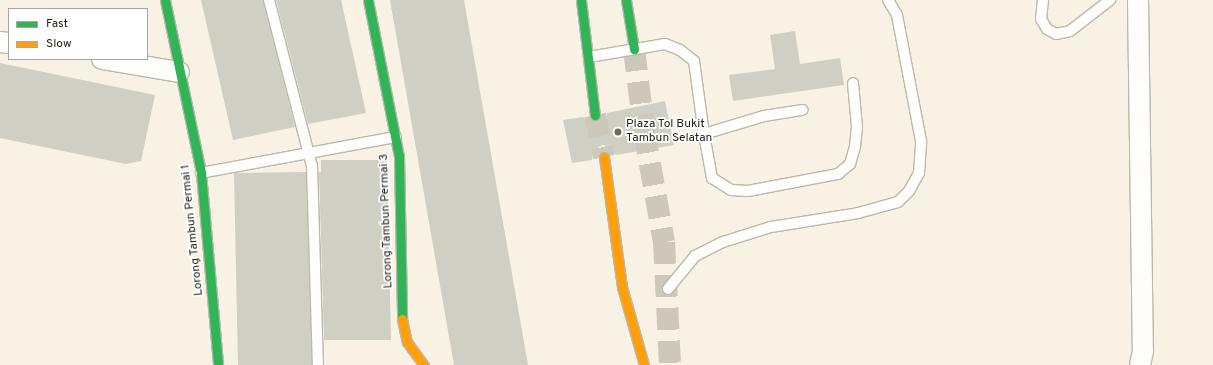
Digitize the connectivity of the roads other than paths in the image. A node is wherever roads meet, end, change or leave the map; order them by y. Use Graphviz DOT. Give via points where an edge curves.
graph roads {
  1 [pos="165,0"];
  2 [pos="269,0"];
  3 [pos="368,0"];
  4 [pos="580,0"];
  5 [pos="626,0"];
  6 [pos="888,0"];
  7 [pos="1042,0"];
  8 [pos="1110,0"];
  9 [pos="1138,0"];
  10 [pos="634,49"];
  11 [pos="589,57"];
  12 [pos="108,60"];
  13 [pos="179,72"];
  14 [pos="853,83"];
  15 [pos="802,110"];
  16 [pos="596,115"];
  17 [pos="704,134"];
  18 [pos="396,137"];
  19 [pos="309,154"];
  20 [pos="604,157"];
  21 [pos="201,173"];
  22 [pos="668,289"];
  23 [pos="218,365"];
  24 [pos="318,365"];
  25 [pos="424,365"];
  26 [pos="644,365"];
  27 [pos="1140,365"];
  1 -- 13 [label="main road, Lorong Tambun Permai 1"];
  2 -- 19 [label="lane"];
  3 -- 18 [label="main road, Lorong Tambun Permai 3"];
  4 -- 11 [label="main road"];
  5 -- 10 [label="main road"];
  6 -- 22 [label="lane" via="897,15 921,141 919,173 909,191 898,202 858,213 771,227 723,242 695,256"];
  7 -- 8 [label="lane" via="1041,19 1047,29 1056,34 1070,31"];
  9 -- 27 [label="street" via="1143,351"];
  10 -- 11 [label="lane"];
  10 -- 17 [label="lane" via="665,44 680,50 694,61"];
  11 -- 16 [label="main road"];
  12 -- 13 [label="street"];
  13 -- 21 [label="main road, Lorong Tambun Permai 1"];
  14 -- 17 [label="lane" via="857,127 855,146 850,164 838,174 748,192 731,190 712,178"];
  15 -- 17 [label="lane" via="764,116"];
  18 -- 19 [label="lane"];
  18 -- 25 [label="main road, Lorong Tambun Permai 3" via="399,156 402,322 407,342"];
  19 -- 21 [label="lane"];
  19 -- 24 [label="lane" via="312,166"];
  20 -- 26 [label="main road" via="622,287"];
  21 -- 23 [label="main road, Lorong Tambun Permai 1"];
}
